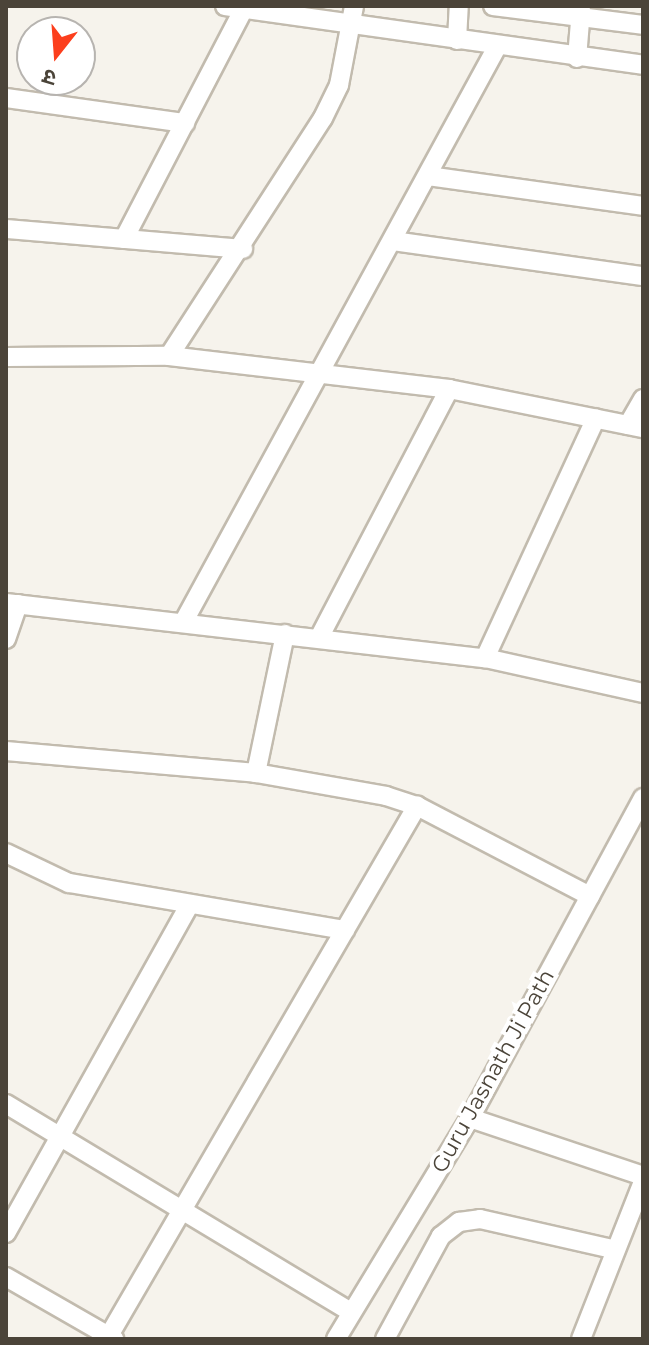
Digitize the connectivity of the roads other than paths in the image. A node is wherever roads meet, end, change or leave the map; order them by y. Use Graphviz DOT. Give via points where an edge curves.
graph roads {
  1 [pos="354,6"];
  2 [pos="459,6"];
  3 [pos="493,6"];
  4 [pos="234,9"];
  5 [pos="581,12"];
  6 [pos="643,25"];
  7 [pos="354,26"];
  8 [pos="457,40"];
  9 [pos="498,45"];
  10 [pos="577,58"];
  11 [pos="643,65"];
  12 [pos="6,98"];
  13 [pos="185,123"];
  14 [pos="428,176"];
  15 [pos="643,206"];
  16 [pos="6,229"];
  17 [pos="124,239"];
  18 [pos="393,241"];
  19 [pos="243,249"];
  20 [pos="643,276"];
  21 [pos="169,356"];
  22 [pos="6,357"];
  23 [pos="322,374"];
  24 [pos="449,389"];
  25 [pos="643,399"];
  26 [pos="596,418"];
  27 [pos="636,427"];
  28 [pos="12,604"];
  29 [pos="183,623"];
  30 [pos="285,634"];
  31 [pos="319,638"];
  32 [pos="6,639"];
  33 [pos="485,658"];
  34 [pos="643,693"];
  35 [pos="6,751"];
  36 [pos="256,773"];
  37 [pos="643,798"];
  38 [pos="417,806"];
  39 [pos="6,853"];
  40 [pos="590,896"];
  41 [pos="190,904"];
  42 [pos="345,930"];
  43 [pos="6,1104"];
  44 [pos="470,1118"];
  45 [pos="58,1134"];
  46 [pos="643,1179"];
  47 [pos="183,1210"];
  48 [pos="6,1233"];
  49 [pos="616,1250"];
  50 [pos="6,1277"];
  51 [pos="351,1312"];
  52 [pos="110,1338"];
  53 [pos="336,1339"];
  54 [pos="385,1339"];
  55 [pos="581,1339"];
  1 -- 7 [label="street"];
  2 -- 8 [label="street"];
  3 -- 5 [label="street"];
  4 -- 7 [label="street"];
  4 -- 13 [label="street"];
  5 -- 6 [label="street"];
  5 -- 10 [label="street"];
  7 -- 8 [label="street"];
  7 -- 19 [label="street" via="328,107"];
  8 -- 9 [label="street"];
  9 -- 10 [label="street"];
  9 -- 14 [label="street"];
  10 -- 11 [label="street"];
  12 -- 13 [label="street"];
  13 -- 17 [label="street"];
  14 -- 15 [label="street"];
  14 -- 18 [label="street"];
  16 -- 17 [label="street"];
  17 -- 19 [label="street"];
  18 -- 20 [label="street"];
  18 -- 23 [label="street"];
  19 -- 21 [label="street"];
  21 -- 22 [label="street"];
  21 -- 23 [label="street"];
  23 -- 24 [label="street"];
  23 -- 29 [label="street"];
  24 -- 26 [label="street"];
  24 -- 31 [label="street"];
  25 -- 27 [label="street"];
  26 -- 27 [label="street"];
  26 -- 33 [label="street"];
  28 -- 29 [label="street"];
  28 -- 32 [label="street"];
  29 -- 30 [label="street"];
  30 -- 31 [label="street"];
  30 -- 36 [label="street"];
  31 -- 33 [label="street"];
  33 -- 34 [label="street"];
  35 -- 36 [label="street"];
  36 -- 38 [label="street"];
  37 -- 40 [label="street, Guru Jasnath Ji Path"];
  38 -- 40 [label="street"];
  38 -- 42 [label="street"];
  39 -- 41 [label="street" via="69,883"];
  40 -- 44 [label="street, Guru Jasnath Ji Path"];
  41 -- 42 [label="street"];
  41 -- 45 [label="street"];
  42 -- 47 [label="street"];
  43 -- 45 [label="street"];
  44 -- 46 [label="street"];
  44 -- 51 [label="street, Guru Jasnath Ji Path"];
  45 -- 47 [label="street"];
  45 -- 48 [label="street"];
  46 -- 49 [label="street"];
  47 -- 51 [label="street"];
  47 -- 52 [label="street"];
  49 -- 54 [label="street" via="480,1219 459,1222 441,1236"];
  49 -- 55 [label="street"];
  50 -- 52 [label="street"];
  51 -- 53 [label="street, Guru Jasnath Ji Path"];
}
